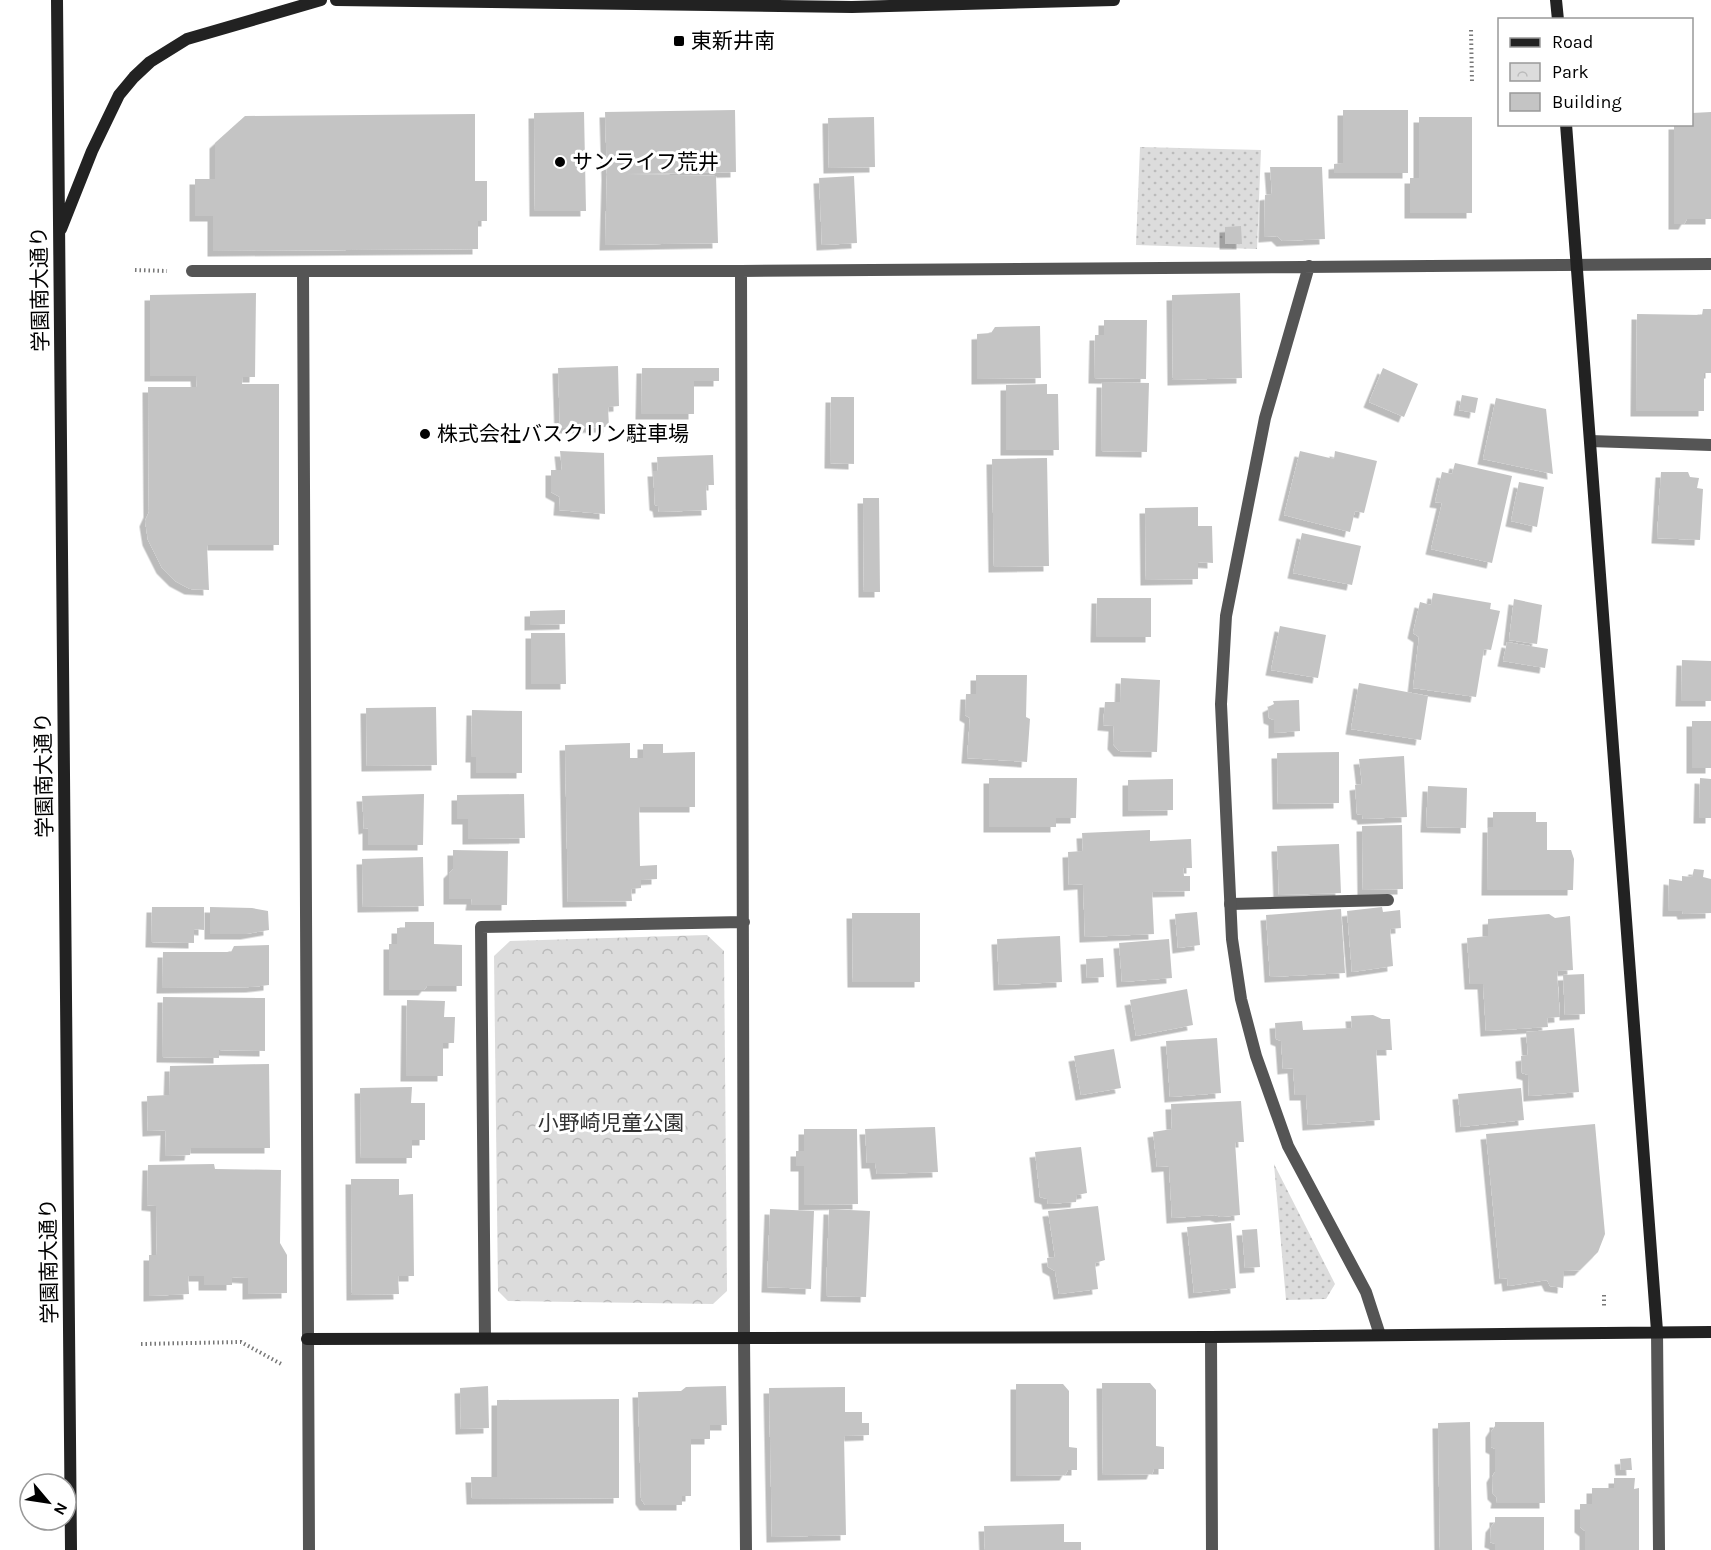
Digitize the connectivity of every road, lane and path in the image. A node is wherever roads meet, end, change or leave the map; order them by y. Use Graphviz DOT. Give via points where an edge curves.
graph roads {
  1 [pos="57,0"];
  2 [pos="321,0"];
  3 [pos="336,0"];
  4 [pos="1114,0"];
  5 [pos="1556,0"];
  6 [pos="1558,18"];
  7 [pos="1471,30"];
  8 [pos="1472,82"];
  9 [pos="1566,126"];
  10 [pos="59,235"];
  11 [pos="1577,264"];
  12 [pos="1711,264"];
  13 [pos="1308,266"];
  14 [pos="135,270"];
  15 [pos="192,271"];
  16 [pos="741,271"];
  17 [pos="303,272"];
  18 [pos="1590,441"];
  19 [pos="1711,445"];
  20 [pos="1388,900"];
  21 [pos="1230,904"];
  22 [pos="744,922"];
  23 [pos="1657,1331"];
  24 [pos="1711,1332"];
  25 [pos="1380,1335"];
  26 [pos="1210,1337"];
  27 [pos="484,1338"];
  28 [pos="744,1339"];
  29 [pos="307,1340"];
  30 [pos="141,1344"];
  31 [pos="285,1366"];
  32 [pos="71,1550"];
  33 [pos="309,1550"];
  34 [pos="746,1550"];
  35 [pos="1212,1550"];
  36 [pos="1659,1550"];
  1 -- 10 [label="main road, 学園南大通り"];
  2 -- 10 [label="main road" via="187,39 150,62 119,95"];
  3 -- 4 [label="main road" via="852,7"];
  5 -- 6 [label="main road"];
  7 -- 8 [label="path"];
  9 -- 11 [label="main road"];
  10 -- 32 [label="main road, 学園南大通り"];
  11 -- 12 [label="street"];
  11 -- 13 [label="street"];
  11 -- 18 [label="main road"];
  13 -- 16 [label="street"];
  13 -- 21 [label="street" via="1265,418 1226,616 1221,704"];
  14 -- 15 [label="path"];
  15 -- 17 [label="street"];
  16 -- 17 [label="street"];
  16 -- 22 [label="street"];
  17 -- 29 [label="street"];
  18 -- 19 [label="street"];
  18 -- 23 [label="main road"];
  20 -- 21 [label="street"];
  21 -- 25 [label="street" via="1241,999 1284,1135 1366,1292"];
  22 -- 27 [label="street" via="481,927"];
  22 -- 28 [label="street"];
  23 -- 24 [label="main road"];
  23 -- 25 [label="main road"];
  23 -- 36 [label="street"];
  25 -- 26 [label="main road"];
  26 -- 28 [label="main road"];
  26 -- 35 [label="street"];
  27 -- 28 [label="main road"];
  27 -- 29 [label="main road"];
  28 -- 34 [label="street"];
  29 -- 33 [label="street"];
  30 -- 31 [label="path" via="241,1342"];
}
